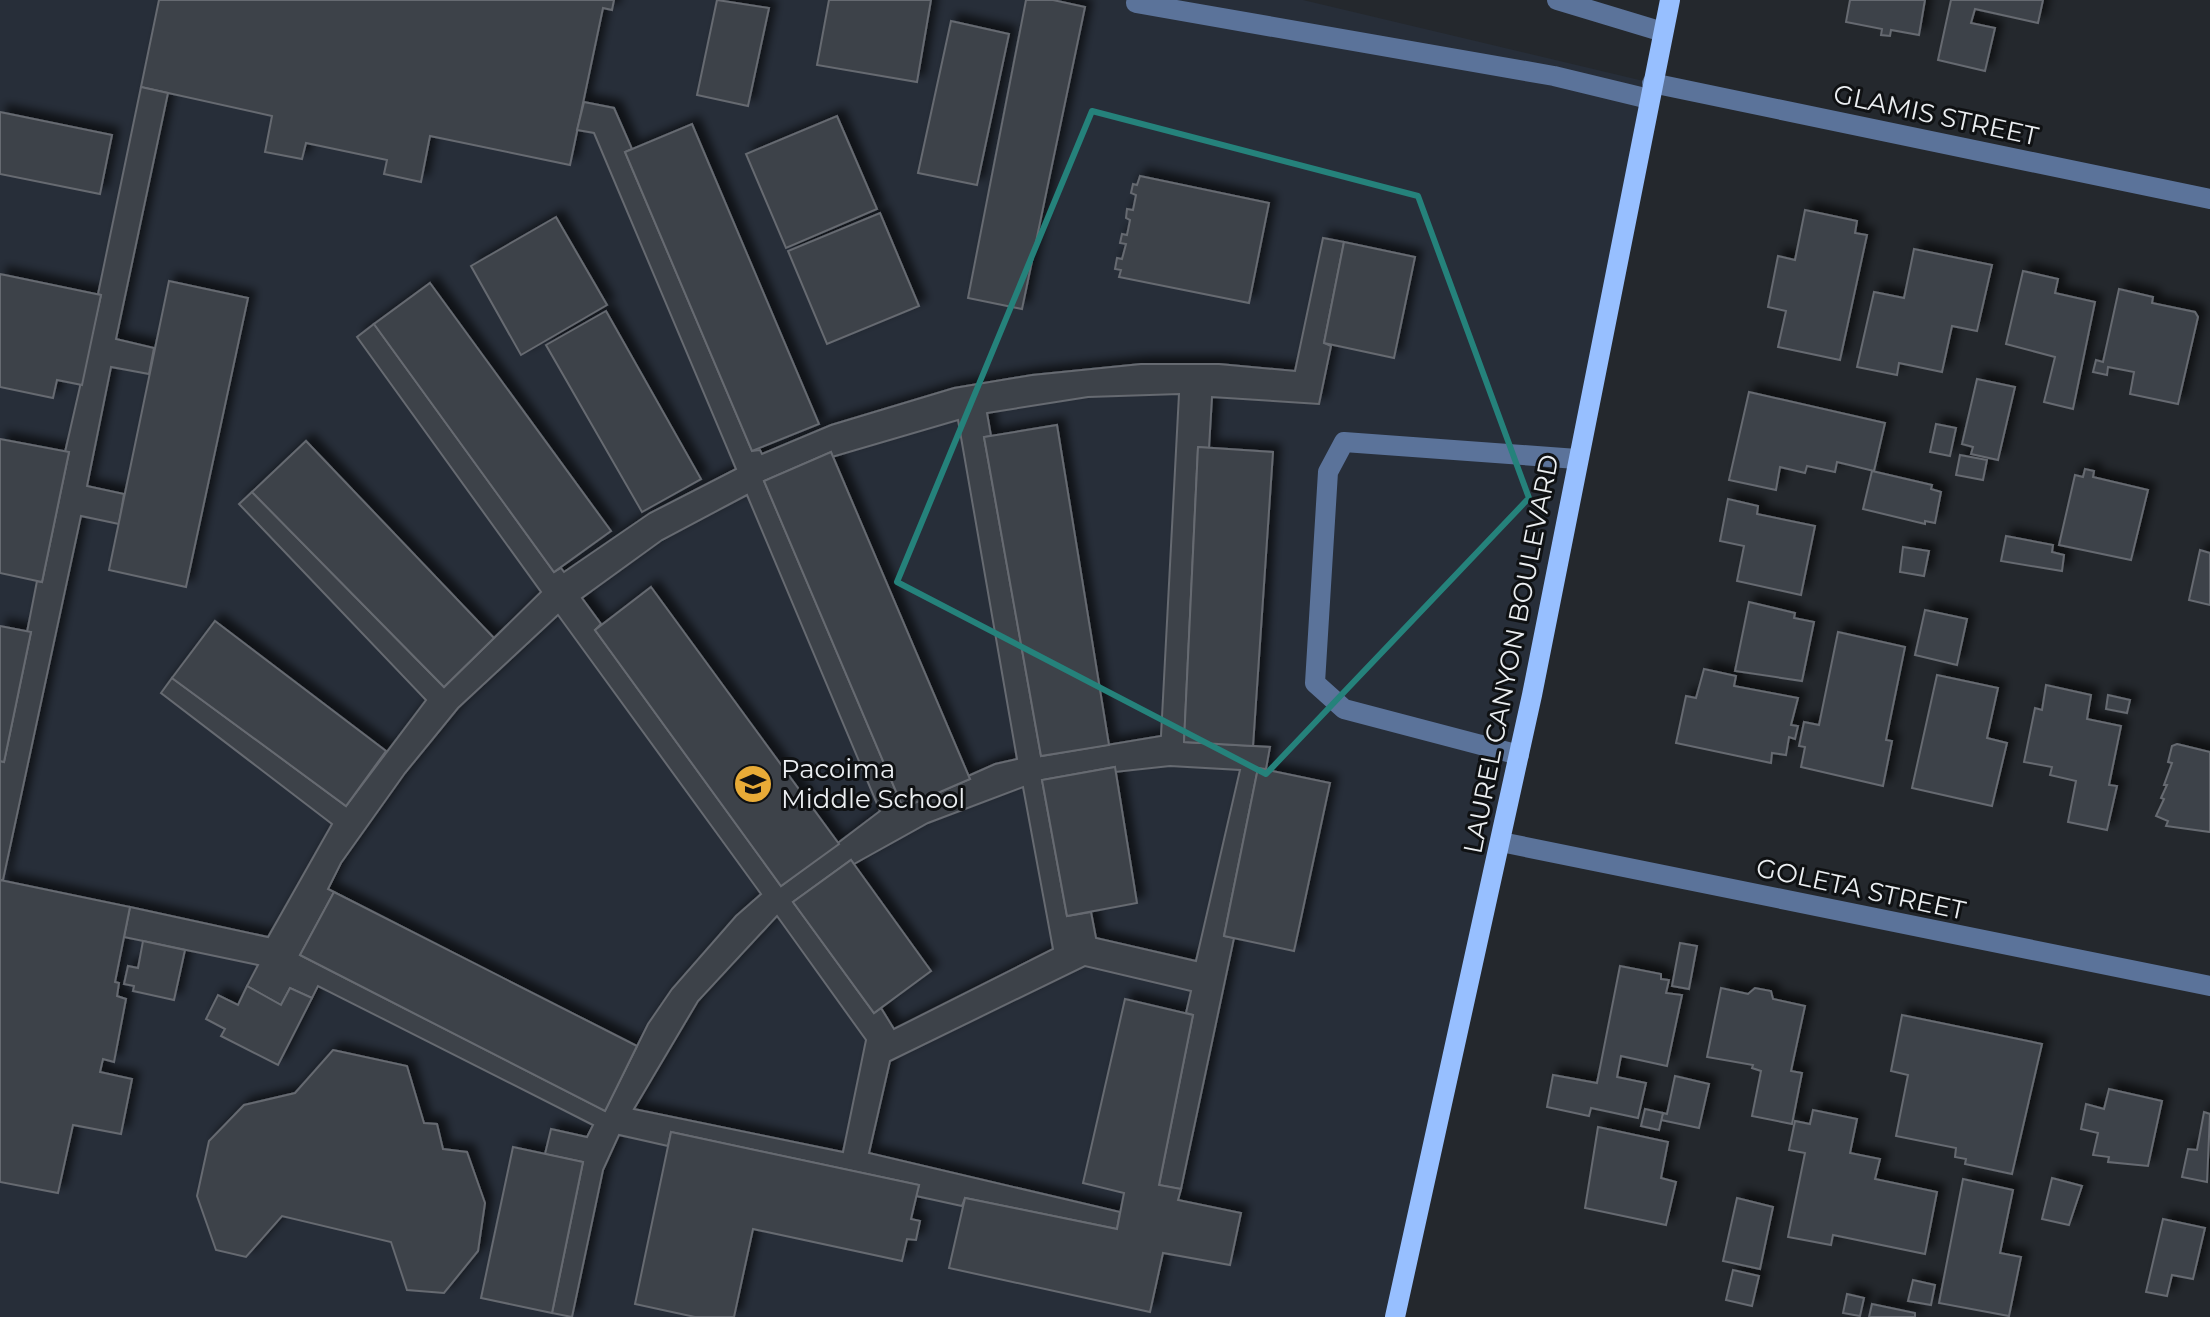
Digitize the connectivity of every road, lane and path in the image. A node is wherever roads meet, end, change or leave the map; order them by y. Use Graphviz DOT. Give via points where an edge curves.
graph roads {
  1 [pos="1557,0"];
  2 [pos="1670,0"];
  3 [pos="1136,3"];
  4 [pos="1663,32"];
  5 [pos="1651,91"];
  6 [pos="2210,199"];
  7 [pos="1577,459"];
  8 [pos="1519,755"];
  9 [pos="1501,842"];
  10 [pos="2210,986"];
  11 [pos="1395,1317"];
  1 -- 4 [label="street"];
  2 -- 4 [label="main road, LAUREL CANYON BOULEVARD"];
  3 -- 5 [label="street, GLAMIS STREET"];
  4 -- 5 [label="main road, LAUREL CANYON BOULEVARD"];
  5 -- 6 [label="street, GLAMIS STREET"];
  5 -- 7 [label="main road, LAUREL CANYON BOULEVARD"];
  7 -- 8 [label="main road, LAUREL CANYON BOULEVARD"];
  7 -- 8 [label="street" via="1344,442 1328,472 1315,683 1344,709"];
  8 -- 9 [label="main road, LAUREL CANYON BOULEVARD"];
  9 -- 10 [label="street, GOLETA STREET"];
  9 -- 11 [label="main road, LAUREL CANYON BOULEVARD"];
}
